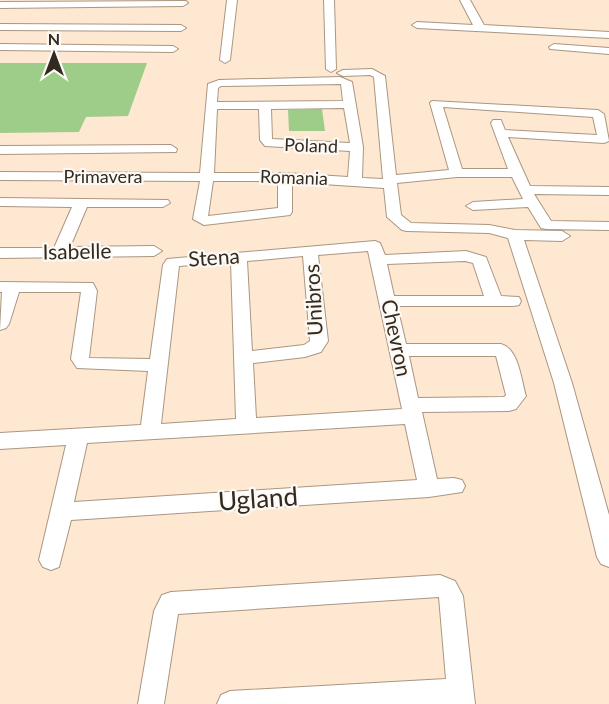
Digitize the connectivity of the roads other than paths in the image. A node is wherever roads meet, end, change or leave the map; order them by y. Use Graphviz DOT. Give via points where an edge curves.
graph roads {
  1 [pos="232,0"];
  2 [pos="329,0"];
  3 [pos="465,0"];
  4 [pos="183,3"];
  5 [pos="0,5"];
  6 [pos="417,25"];
  7 [pos="0,27"];
  8 [pos="144,28"];
  9 [pos="181,28"];
  10 [pos="480,28"];
  11 [pos="574,33"];
  12 [pos="609,35"];
  13 [pos="554,46"];
  14 [pos="0,47"];
  15 [pos="135,49"];
  16 [pos="173,49"];
  17 [pos="582,49"];
  18 [pos="609,51"];
  19 [pos="225,60"];
  20 [pos="338,74"];
  21 [pos="350,104"];
  22 [pos="265,105"];
  23 [pos="212,106"];
  24 [pos="492,107"];
  25 [pos="500,133"];
  26 [pos="604,139"];
  27 [pos="357,147"];
  28 [pos="171,149"];
  29 [pos="0,150"];
  30 [pos="609,154"];
  31 [pos="458,173"];
  32 [pos="517,173"];
  33 [pos="0,177"];
  34 [pos="207,177"];
  35 [pos="285,177"];
  36 [pos="355,182"];
  37 [pos="388,182"];
  38 [pos="609,191"];
  39 [pos="528,197"];
  40 [pos="0,202"];
  41 [pos="81,203"];
  42 [pos="163,203"];
  43 [pos="473,206"];
  44 [pos="609,226"];
  45 [pos="515,235"];
  46 [pos="609,236"];
  47 [pos="310,250"];
  48 [pos="154,251"];
  49 [pos="60,252"];
  50 [pos="0,253"];
  51 [pos="239,256"];
  52 [pos="380,260"];
  53 [pos="6,287"];
  54 [pos="494,300"];
  55 [pos="513,300"];
  56 [pos="388,301"];
  57 [pos="0,324"];
  58 [pos="399,350"];
  59 [pos="243,358"];
  60 [pos="158,365"];
  61 [pos="411,411"];
  62 [pos="246,426"];
  63 [pos="150,432"];
  64 [pos="78,436"];
  65 [pos="0,441"];
  66 [pos="454,486"];
  67 [pos="429,488"];
  68 [pos="62,512"];
  69 [pos="609,557"];
  70 [pos="51,560"];
  71 [pos="462,697"];
  72 [pos="151,704"];
  73 [pos="230,704"];
  1 -- 19 [label="street"];
  2 -- 20 [label="street"];
  3 -- 10 [label="street"];
  4 -- 5 [label="street"];
  6 -- 10 [label="street"];
  7 -- 8 [label="street"];
  8 -- 9 [label="street"];
  8 -- 15 [label="street"];
  10 -- 11 [label="street"];
  11 -- 12 [label="street"];
  11 -- 17 [label="street"];
  13 -- 17 [label="street"];
  14 -- 15 [label="street"];
  15 -- 16 [label="street"];
  17 -- 18 [label="street"];
  20 -- 21 [label="street" via="346,82"];
  20 -- 23 [label="street" via="215,84"];
  20 -- 37 [label="street" via="379,75"];
  21 -- 22 [label="street"];
  21 -- 27 [label="street"];
  22 -- 23 [label="street"];
  22 -- 27 [label="street, Poland" via="266,140 270,143"];
  23 -- 34 [label="street"];
  24 -- 25 [label="street"];
  24 -- 26 [label="street" via="598,114"];
  24 -- 31 [label="street" via="436,103"];
  25 -- 26 [label="street"];
  25 -- 32 [label="street"];
  26 -- 30 [label="street"];
  27 -- 36 [label="street"];
  28 -- 29 [label="street"];
  31 -- 32 [label="street, Romania"];
  31 -- 37 [label="street, Romania"];
  32 -- 39 [label="street"];
  33 -- 34 [label="street, Primavera"];
  34 -- 35 [label="street, Romania"];
  34 -- 35 [label="street" via="200,219 204,221 285,212"];
  35 -- 36 [label="street, Romania"];
  36 -- 37 [label="street, Romania"];
  37 -- 45 [label="street" via="394,218 407,227 489,229"];
  38 -- 39 [label="street"];
  39 -- 43 [label="street"];
  39 -- 44 [label="street" via="546,225"];
  40 -- 41 [label="street"];
  41 -- 42 [label="street"];
  41 -- 49 [label="street"];
  45 -- 46 [label="street"];
  45 -- 69 [label="street" via="563,383"];
  47 -- 51 [label="street, Stena"];
  47 -- 52 [label="street, Stena" via="371,246 378,249"];
  47 -- 59 [label="street, Unibros" via="319,341 315,348"];
  48 -- 49 [label="street, Isabelle"];
  49 -- 50 [label="street, Isabelle"];
  51 -- 59 [label="street"];
  51 -- 60 [label="street, Stena" via="179,260 171,265"];
  52 -- 54 [label="street" via="466,256 480,260"];
  52 -- 56 [label="street, Chevron"];
  53 -- 57 [label="street"];
  53 -- 60 [label="street" via="87,287 80,359 83,364"];
  54 -- 55 [label="street"];
  54 -- 56 [label="street"];
  56 -- 58 [label="street, Chevron"];
  58 -- 61 [label="street, Chevron"];
  58 -- 61 [label="street" via="501,350 516,396 509,404"];
  59 -- 62 [label="street"];
  60 -- 63 [label="street, Stena"];
  61 -- 62 [label="street"];
  61 -- 67 [label="street, Chevron"];
  62 -- 63 [label="street"];
  63 -- 64 [label="street"];
  64 -- 65 [label="street"];
  64 -- 68 [label="street"];
  66 -- 67 [label="street, Ugland"];
  67 -- 68 [label="street, Ugland"];
  68 -- 70 [label="street"];
  71 -- 72 [label="street" via="451,596 440,586 171,603 166,612"];
  71 -- 73 [label="street"];
}
